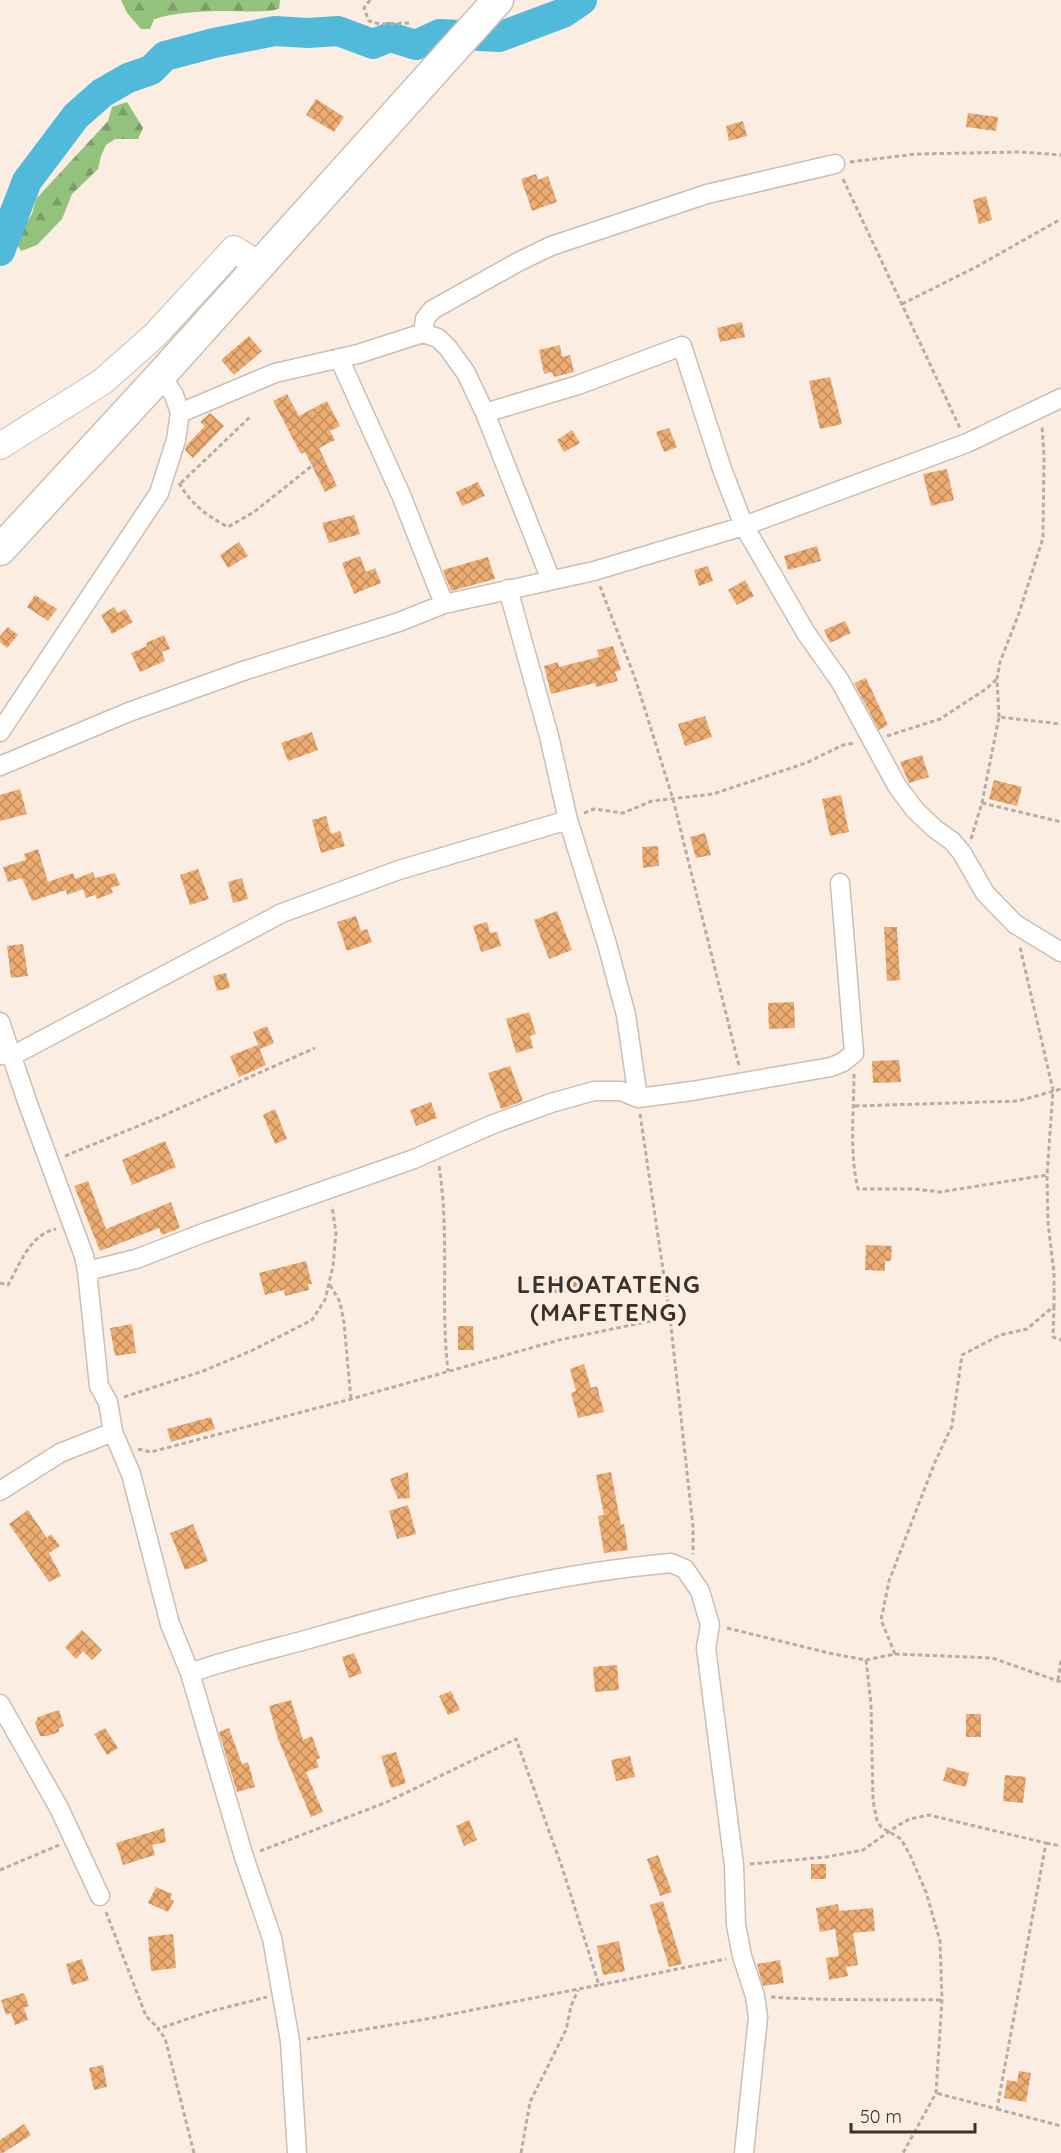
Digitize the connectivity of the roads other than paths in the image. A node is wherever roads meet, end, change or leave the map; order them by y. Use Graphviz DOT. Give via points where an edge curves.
graph roads {
  1 [pos="491,8"];
  2 [pos="836,164"];
  3 [pos="259,265"];
  4 [pos="423,333"];
  5 [pos="339,358"];
  6 [pos="161,375"];
  7 [pos="1061,398"];
  8 [pos="180,413"];
  9 [pos="485,413"];
  10 [pos="0,446"];
  11 [pos="744,526"];
  12 [pos="0,550"];
  13 [pos="550,580"];
  14 [pos="508,589"];
  15 [pos="444,604"];
  16 [pos="0,732"];
  17 [pos="0,766"];
  18 [pos="568,820"];
  19 [pos="840,883"];
  20 [pos="1061,952"];
  21 [pos="0,1022"];
  22 [pos="6,1055"];
  23 [pos="638,1098"];
  24 [pos="87,1271"];
  25 [pos="116,1439"];
  26 [pos="0,1491"];
  27 [pos="190,1674"];
  28 [pos="0,1704"];
  29 [pos="100,1896"];
  30 [pos="297,2153"];
  31 [pos="744,2153"];
  1 -- 3 [label="main road"];
  2 -- 4 [label="street" via="707,194 552,246 432,310 425,319"];
  3 -- 6 [label="main road"];
  3 -- 10 [label="street" via="234,249 155,335 102,382"];
  4 -- 5 [label="street"];
  4 -- 9 [label="street" via="438,338 448,348 466,373"];
  5 -- 8 [label="street" via="275,373"];
  5 -- 15 [label="street" via="401,495"];
  6 -- 8 [label="street"];
  6 -- 12 [label="main road"];
  7 -- 11 [label="street" via="967,443"];
  8 -- 16 [label="street" via="176,441 159,493"];
  9 -- 11 [label="street" via="578,385 682,346"];
  9 -- 13 [label="street"];
  11 -- 13 [label="street" via="594,571"];
  11 -- 20 [label="street" via="806,633 840,681 897,786 915,810 952,841 985,893 1015,924"];
  13 -- 14 [label="street"];
  14 -- 15 [label="street"];
  14 -- 18 [label="street"];
  15 -- 17 [label="street" via="129,712"];
  18 -- 22 [label="street" via="399,870 282,913"];
  18 -- 23 [label="street" via="626,1015"];
  19 -- 23 [label="street" via="854,1053 831,1067"];
  21 -- 22 [label="street"];
  22 -- 24 [label="street" via="50,1162"];
  23 -- 24 [label="street" via="621,1091 594,1091 550,1103 329,1189 136,1259"];
  24 -- 25 [label="street" via="99,1386 108,1402"];
  25 -- 26 [label="street" via="60,1453"];
  25 -- 27 [label="street" via="131,1474 170,1624"];
  27 -- 30 [label="street" via="272,1938 290,2041"];
  27 -- 31 [label="street" via="388,1616 511,1587 649,1565 671,1563 686,1569 700,1591 710,1625 706,1648 734,1865 736,1925 758,2017"];
  28 -- 29 [label="street" via="74,1839"];
}
